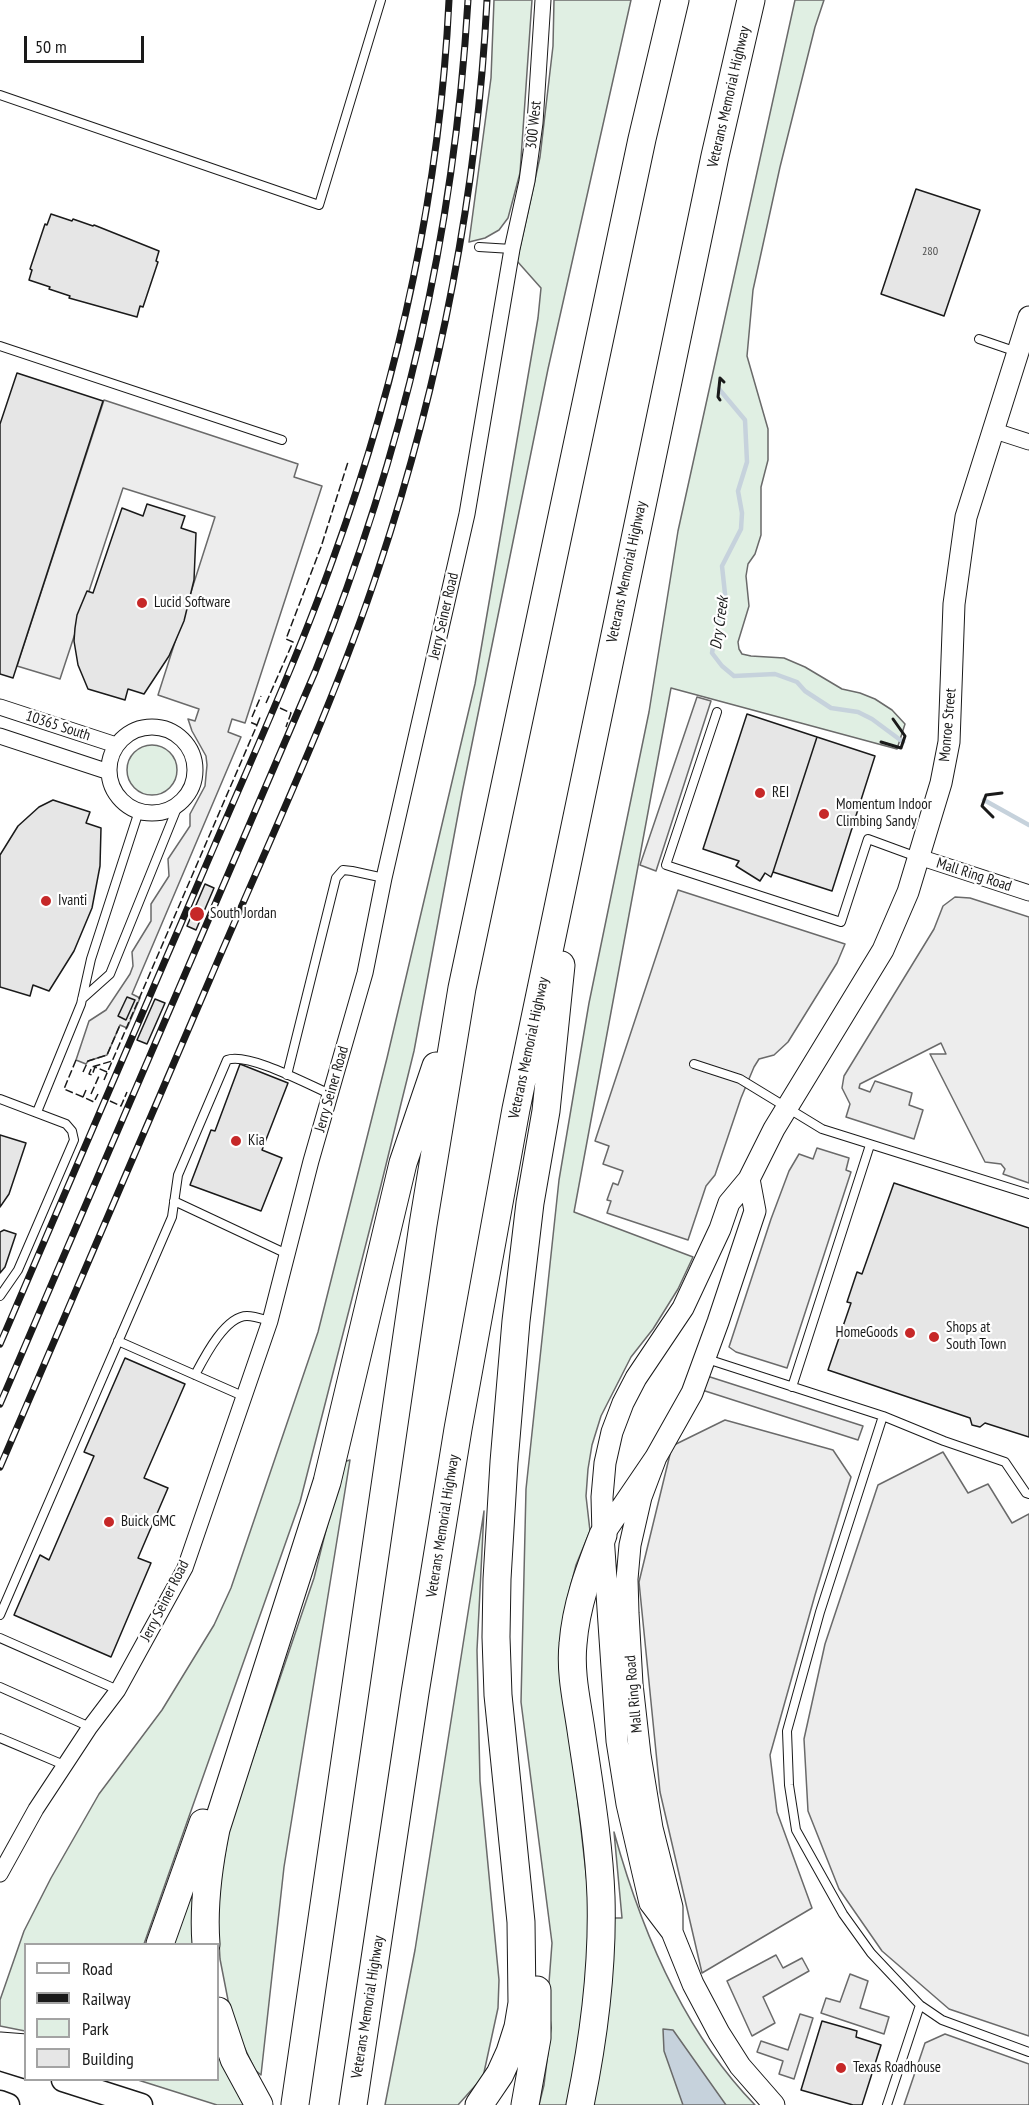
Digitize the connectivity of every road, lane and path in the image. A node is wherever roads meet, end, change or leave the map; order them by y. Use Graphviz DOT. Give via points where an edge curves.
graph roads {
  1 [pos="381,0"];
  2 [pos="543,0"];
  3 [pos="675,0"];
  4 [pos="751,0"];
  5 [pos="0,95"];
  6 [pos="479,247"];
  7 [pos="512,249"];
  8 [pos="1029,317"];
  9 [pos="979,339"];
  10 [pos="0,346"];
  11 [pos="1017,352"];
  12 [pos="992,430"];
  13 [pos="282,440"];
  14 [pos="1029,441"];
  15 [pos="0,707"];
  16 [pos="717,712"];
  17 [pos="0,736"];
  18 [pos="116,745"];
  19 [pos="109,772"];
  20 [pos="178,803"];
  21 [pos="140,811"];
  22 [pos="576,818"];
  23 [pos="919,857"];
  24 [pos="384,878"];
  25 [pos="1029,893"];
  26 [pos="462,988"];
  27 [pos="82,999"];
  28 [pos="694,1064"];
  29 [pos="287,1075"];
  30 [pos="331,1094"];
  31 [pos="0,1100"];
  32 [pos="787,1107"];
  33 [pos="38,1112"];
  34 [pos="870,1145"];
  35 [pos="749,1179"];
  36 [pos="1029,1194"];
  37 [pos="174,1201"];
  38 [pos="288,1254"];
  39 [pos="0,1296"];
  40 [pos="270,1321"];
  41 [pos="118,1341"];
  42 [pos="706,1359"];
  43 [pos="195,1375"];
  44 [pos="792,1387"];
  45 [pos="245,1397"];
  46 [pos="883,1416"];
  47 [pos="656,1457"];
  48 [pos="1029,1494"];
  49 [pos="603,1535"];
  50 [pos="0,1615"];
  51 [pos="0,1638"];
  52 [pos="267,1666"];
  53 [pos="0,1687"];
  54 [pos="118,1690"];
  55 [pos="90,1727"];
  56 [pos="0,1738"];
  57 [pos="64,1765"];
  58 [pos="0,1874"];
  59 [pos="521,1923"];
  60 [pos="672,1932"];
  61 [pos="160,1943"];
  62 [pos="206,1943"];
  63 [pos="920,2005"];
  64 [pos="219,2014"];
  65 [pos="0,2046"];
  66 [pos="24,2048"];
  67 [pos="1029,2052"];
  68 [pos="0,2059"];
  69 [pos="24,2066"];
  70 [pos="69,2081"];
  71 [pos="256,2101"];
  72 [pos="0,2103"];
  73 [pos="296,2103"];
  74 [pos="8,2105"];
  75 [pos="141,2105"];
  76 [pos="353,2105"];
  77 [pos="479,2105"];
  78 [pos="525,2105"];
  79 [pos="580,2105"];
  80 [pos="774,2105"];
  81 [pos="887,2105"];
  1 -- 5 [label="lane" via="319,205"];
  2 -- 7 [label="street, 300 West" via="535,123"];
  3 -- 26 [label="highway"];
  4 -- 22 [label="highway, Veterans Memorial Highway"];
  6 -- 7 [label="lane"];
  7 -- 24 [label="street, Jerry Seiner Road" via="467,514"];
  8 -- 11 [label="street, Monroe Street"];
  9 -- 11 [label="lane"];
  10 -- 13 [label="lane"];
  11 -- 12 [label="street, Monroe Street"];
  12 -- 14 [label="street"];
  12 -- 23 [label="street, Monroe Street" via="966,517 954,604 949,742"];
  15 -- 18 [label="street, 10365 South"];
  16 -- 23 [label="lane" via="666,865 841,922 868,839"];
  17 -- 19 [label="street, 10365 South"];
  18 -- 19 [label="street"];
  18 -- 20 [label="street" via="145,727 165,729 182,740 191,753 195,772 191,787"];
  19 -- 21 [label="street" via="117,796"];
  20 -- 21 [label="street" via="160,812"];
  20 -- 27 [label="lane" via="110,974"];
  21 -- 27 [label="lane" via="91,959"];
  22 -- 59 [label="highway" via="546,1112 516,1321 497,1579 498,1695"];
  22 -- 76 [label="highway, Veterans Memorial Highway" via="514,1120 458,1429"];
  23 -- 25 [label="street, Mall Ring Road"];
  23 -- 32 [label="street, Monroe Street" via="883,950"];
  24 -- 29 [label="lane" via="343,870 336,878"];
  24 -- 30 [label="street, Jerry Seiner Road" via="365,974"];
  26 -- 52 [label="highway" via="403,1163 327,1482"];
  26 -- 73 [label="highway" via="423,1226"];
  27 -- 33 [label="lane"];
  28 -- 32 [label="lane" via="740,1079"];
  29 -- 30 [label="lane"];
  29 -- 37 [label="lane" via="243,1058 227,1060 178,1175"];
  30 -- 38 [label="street, Jerry Seiner Road"];
  31 -- 33 [label="lane"];
  32 -- 34 [label="lane" via="822,1130"];
  32 -- 35 [label="street, Mall Ring Road"];
  33 -- 39 [label="lane" via="66,1124 74,1140 18,1270"];
  34 -- 36 [label="lane"];
  34 -- 44 [label="lane"];
  35 -- 42 [label="street, Mall Ring Road" via="755,1211"];
  35 -- 49 [label="street, Mall Ring Road" via="729,1203 683,1308 623,1403 605,1463"];
  37 -- 38 [label="lane"];
  37 -- 41 [label="lane" via="172,1217"];
  38 -- 40 [label="street, Jerry Seiner Road"];
  40 -- 43 [label="lane" via="245,1315 229,1323"];
  40 -- 45 [label="street, Jerry Seiner Road"];
  41 -- 43 [label="lane"];
  41 -- 50 [label="lane"];
  42 -- 44 [label="lane"];
  42 -- 47 [label="street, Mall Ring Road" via="688,1401"];
  43 -- 45 [label="lane"];
  44 -- 46 [label="lane"];
  45 -- 54 [label="street, Jerry Seiner Road" via="185,1568"];
  46 -- 48 [label="lane" via="1005,1462"];
  46 -- 63 [label="lane" via="820,1612 787,1731 789,1785 796,1830 843,1914 871,1953"];
  47 -- 49 [label="street, Mall Ring Road"];
  47 -- 60 [label="street, Mall Ring Road" via="641,1497 630,1545 628,1613 640,1755 652,1828 672,1906"];
  49 -- 60 [label="street, Mall Ring Road" via="616,1729 627,1803 650,1903"];
  49 -- 79 [label="highway" via="578,1603 573,1646 574,1685 601,1898 599,1973 591,2051"];
  51 -- 54 [label="lane"];
  52 -- 61 [label="highway" via="207,1812"];
  52 -- 62 [label="highway" via="210,1853 205,1896"];
  53 -- 55 [label="lane"];
  54 -- 55 [label="street, Jerry Seiner Road"];
  55 -- 57 [label="street, Jerry Seiner Road"];
  56 -- 57 [label="lane"];
  57 -- 58 [label="street, Jerry Seiner Road"];
  59 -- 77 [label="highway" via="523,1991 518,2027 500,2074"];
  59 -- 78 [label="highway" via="536,1975 538,2007"];
  60 -- 80 [label="street, Mall Ring Road" via="719,2033 740,2066"];
  63 -- 67 [label="lane" via="942,2020"];
  63 -- 81 [label="lane"];
  64 -- 71 [label="highway" via="234,2059"];
  65 -- 66 [label="highway"];
  68 -- 69 [label="main road"];
  70 -- 75 [label="main road"];
  72 -- 74 [label="main road"];
}
